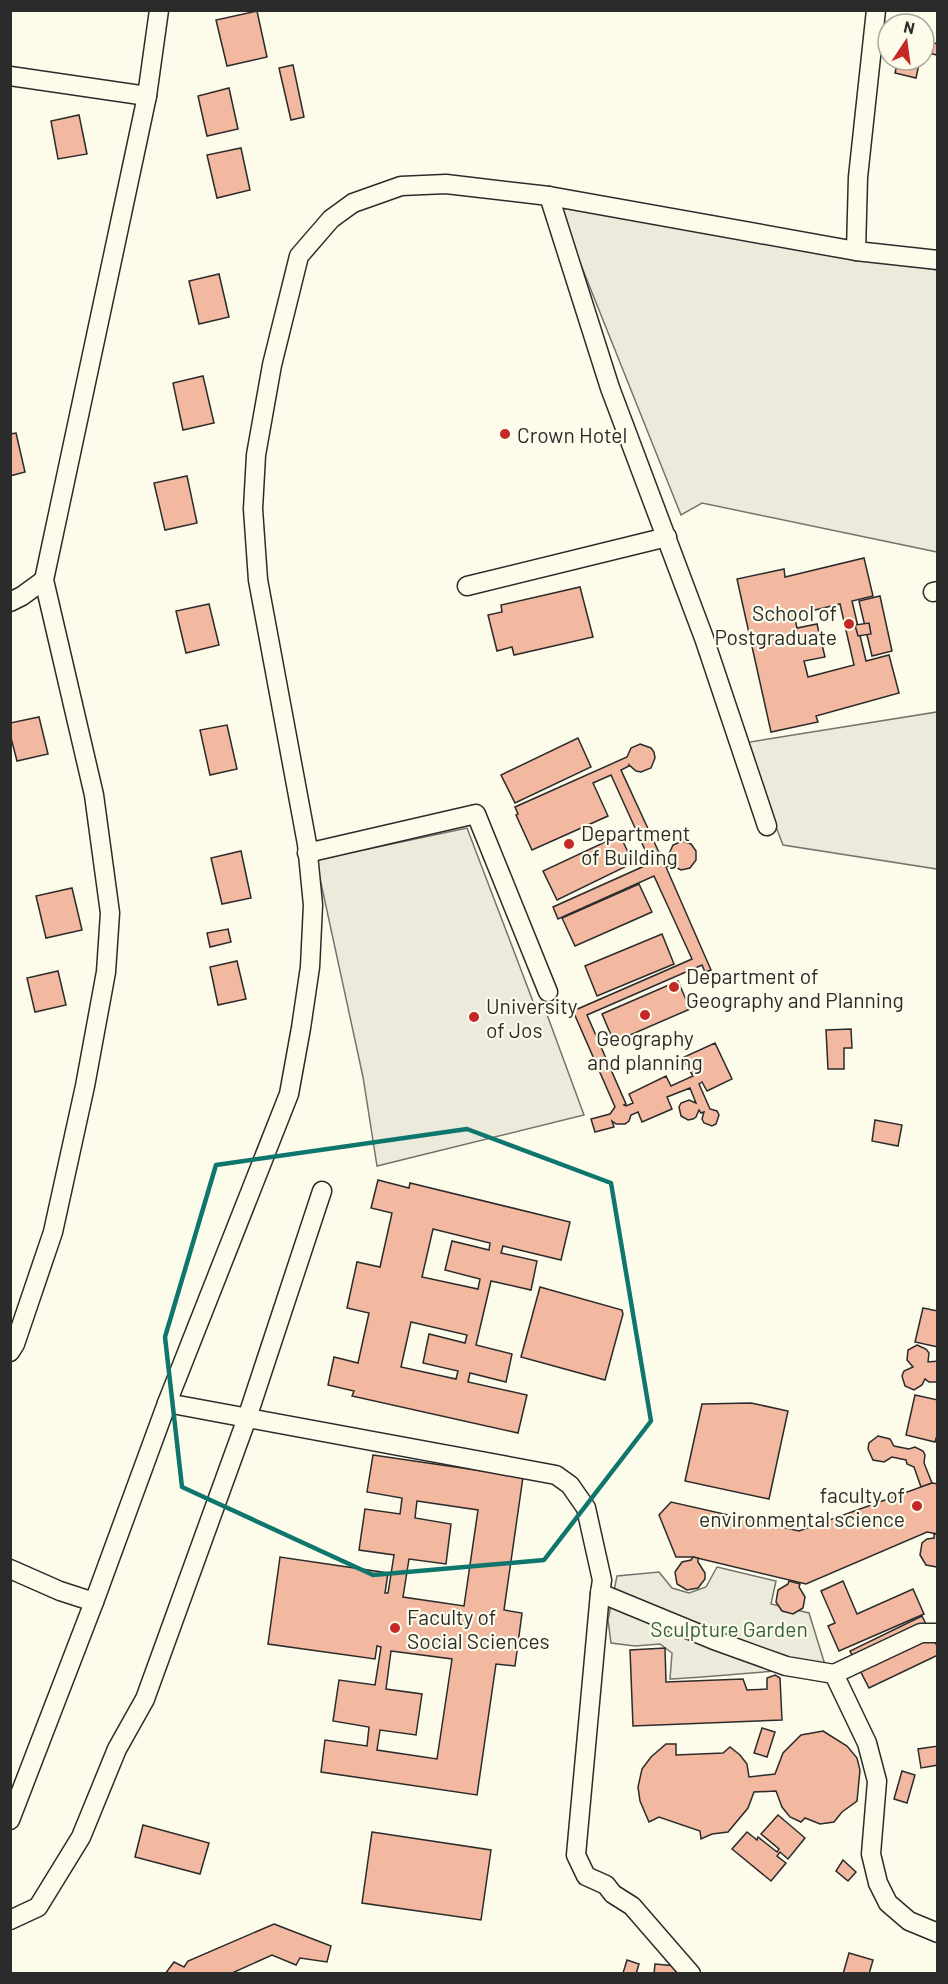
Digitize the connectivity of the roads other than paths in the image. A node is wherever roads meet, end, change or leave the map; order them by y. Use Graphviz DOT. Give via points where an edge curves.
graph roads {
  1 [pos="159,10"];
  2 [pos="876,10"];
  3 [pos="10,76"];
  4 [pos="147,96"];
  5 [pos="549,196"];
  6 [pos="856,251"];
  7 [pos="938,260"];
  8 [pos="667,537"];
  9 [pos="44,579"];
  10 [pos="467,586"];
  11 [pos="10,602"];
  12 [pos="767,826"];
  13 [pos="307,853"];
  14 [pos="548,992"];
  15 [pos="322,1191"];
  16 [pos="10,1352"];
  17 [pos="167,1403"];
  18 [pos="247,1418"];
  19 [pos="10,1569"];
  20 [pos="600,1593"];
  21 [pos="94,1602"];
  22 [pos="938,1633"];
  23 [pos="834,1674"];
  24 [pos="10,1820"];
  25 [pos="10,1920"];
  26 [pos="938,1933"];
  27 [pos="691,1974"];
  1 -- 4 [label="street"];
  2 -- 6 [label="street" via="858,177"];
  3 -- 4 [label="street"];
  4 -- 9 [label="street"];
  5 -- 6 [label="street"];
  5 -- 8 [label="street" via="610,388"];
  5 -- 13 [label="street" via="446,184 401,186 353,203 332,219 299,256 272,365 256,455 252,509 258,580"];
  6 -- 7 [label="street"];
  8 -- 10 [label="street"];
  8 -- 12 [label="street"];
  9 -- 11 [label="street"];
  9 -- 16 [label="street" via="94,795 110,913 106,972 55,1221"];
  13 -- 14 [label="street" via="476,813"];
  13 -- 17 [label="street" via="313,905 310,967 289,1094"];
  15 -- 18 [label="street"];
  17 -- 18 [label="street"];
  17 -- 21 [label="street"];
  18 -- 20 [label="street" via="556,1475 570,1485 586,1508 602,1580"];
  18 -- 25 [label="street" via="145,1699 117,1749 81,1837 38,1908"];
  19 -- 21 [label="street"];
  20 -- 23 [label="street" via="786,1666"];
  20 -- 27 [label="street" via="576,1855 586,1876 606,1885 632,1906"];
  21 -- 24 [label="street"];
  22 -- 23 [label="street" via="921,1633"];
  23 -- 26 [label="street" via="867,1743 877,1781 871,1854 878,1883 888,1903 909,1921"];
}
